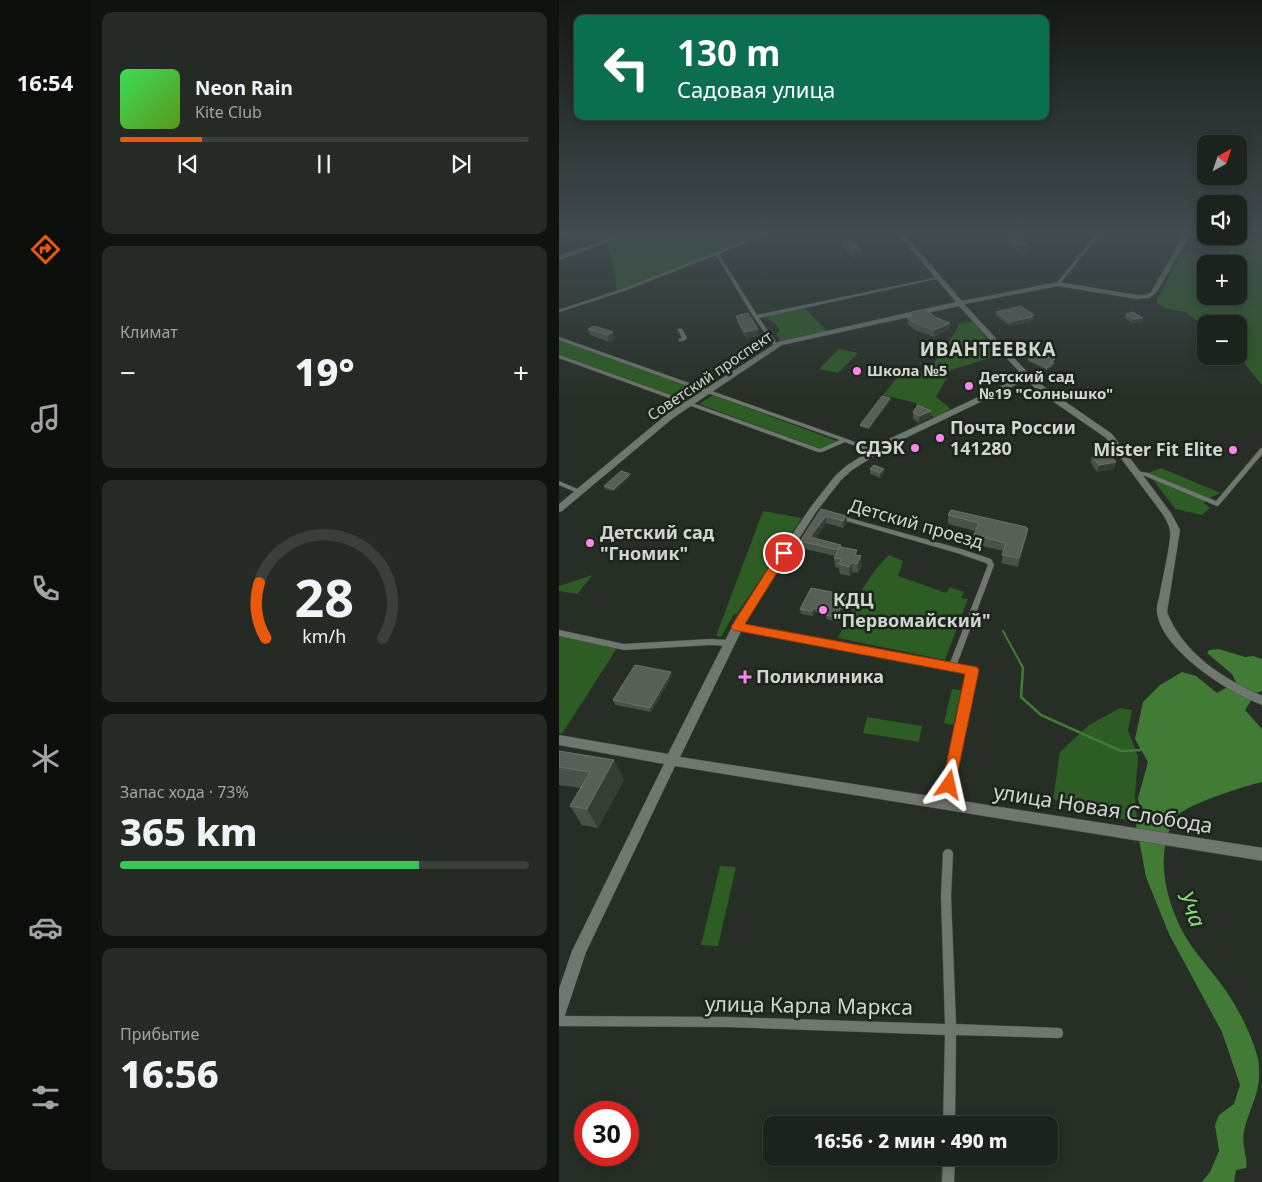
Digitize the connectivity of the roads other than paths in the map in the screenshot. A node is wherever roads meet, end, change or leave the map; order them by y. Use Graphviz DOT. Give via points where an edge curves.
graph roads {
  1 [pos="623,289"];
  2 [pos="739,289"];
  3 [pos="887,289"];
  4 [pos="948,289"];
  5 [pos="1033,289"];
  6 [pos="1089,289"];
  7 [pos="1155,289"];
  8 [pos="961,304"];
  9 [pos="559,312"];
  10 [pos="756,317"];
  11 [pos="680,330"];
  12 [pos="559,338"];
  13 [pos="681,340"];
  14 [pos="776,345"];
  15 [pos="559,356"];
  16 [pos="1027,377"];
  17 [pos="708,391"];
  18 [pos="690,403"];
  19 [pos="845,440"];
  20 [pos="1262,448"];
  21 [pos="874,451"];
  22 [pos="1137,473"];
  23 [pos="559,483"];
  24 [pos="580,492"];
  25 [pos="559,509"];
  26 [pos="831,515"];
  27 [pos="737,627"];
  28 [pos="559,633"];
  29 [pos="729,643"];
  30 [pos="953,666"];
  31 [pos="1258,700"];
  32 [pos="559,740"];
  33 [pos="671,760"];
  34 [pos="949,785"];
  35 [pos="948,853"];
  36 [pos="1262,855"];
  37 [pos="559,1013"];
  38 [pos="559,1021"];
  39 [pos="951,1028"];
  40 [pos="1058,1033"];
  41 [pos="949,1116"];
  42 [pos="949,1166"];
  43 [pos="948,1182"];
  1 -- 9 [label="street"];
  2 -- 10 [label="street"];
  3 -- 10 [label="street"];
  4 -- 8 [label="street"];
  5 -- 8 [label="street, Советский проспект"];
  6 -- 7 [label="street" via="1147,297"];
  8 -- 14 [label="street, Советский проспект"];
  8 -- 16 [label="street"];
  10 -- 14 [label="street"];
  11 -- 13 [label="street" via="685,338"];
  12 -- 17 [label="street"];
  14 -- 17 [label="street, Советский проспект"];
  15 -- 18 [label="street"];
  16 -- 21 [label="street"];
  16 -- 22 [label="street" via="1107,434"];
  17 -- 18 [label="street, Советский проспект"];
  17 -- 19 [label="street"];
  18 -- 19 [label="street" via="820,451"];
  18 -- 24 [label="street, Советский проспект"];
  19 -- 21 [label="street"];
  20 -- 22 [label="street" via="1217,504"];
  21 -- 27 [label="street" via="843,472"];
  22 -- 31 [label="street" via="1175,530 1162,612 1164,622 1185,649 1223,680"];
  23 -- 24 [label="street"];
  24 -- 25 [label="street, Советский проспект"];
  26 -- 30 [label="street, Детский проезд" via="985,558 989,562 991,566"];
  27 -- 29 [label="street"];
  27 -- 30 [label="street"];
  28 -- 29 [label="street" via="624,647"];
  29 -- 33 [label="street"];
  30 -- 34 [label="street" via="973,670"];
  32 -- 33 [label="street, улица Новая Слобода"];
  33 -- 36 [label="street, улица Новая Слобода"];
  33 -- 37 [label="street" via="579,952"];
  35 -- 39 [label="street"];
  38 -- 39 [label="street, улица Карла Маркса"];
  39 -- 40 [label="street, улица Карла Маркса"];
  39 -- 41 [label="street"];
  42 -- 43 [label="street"];
}
